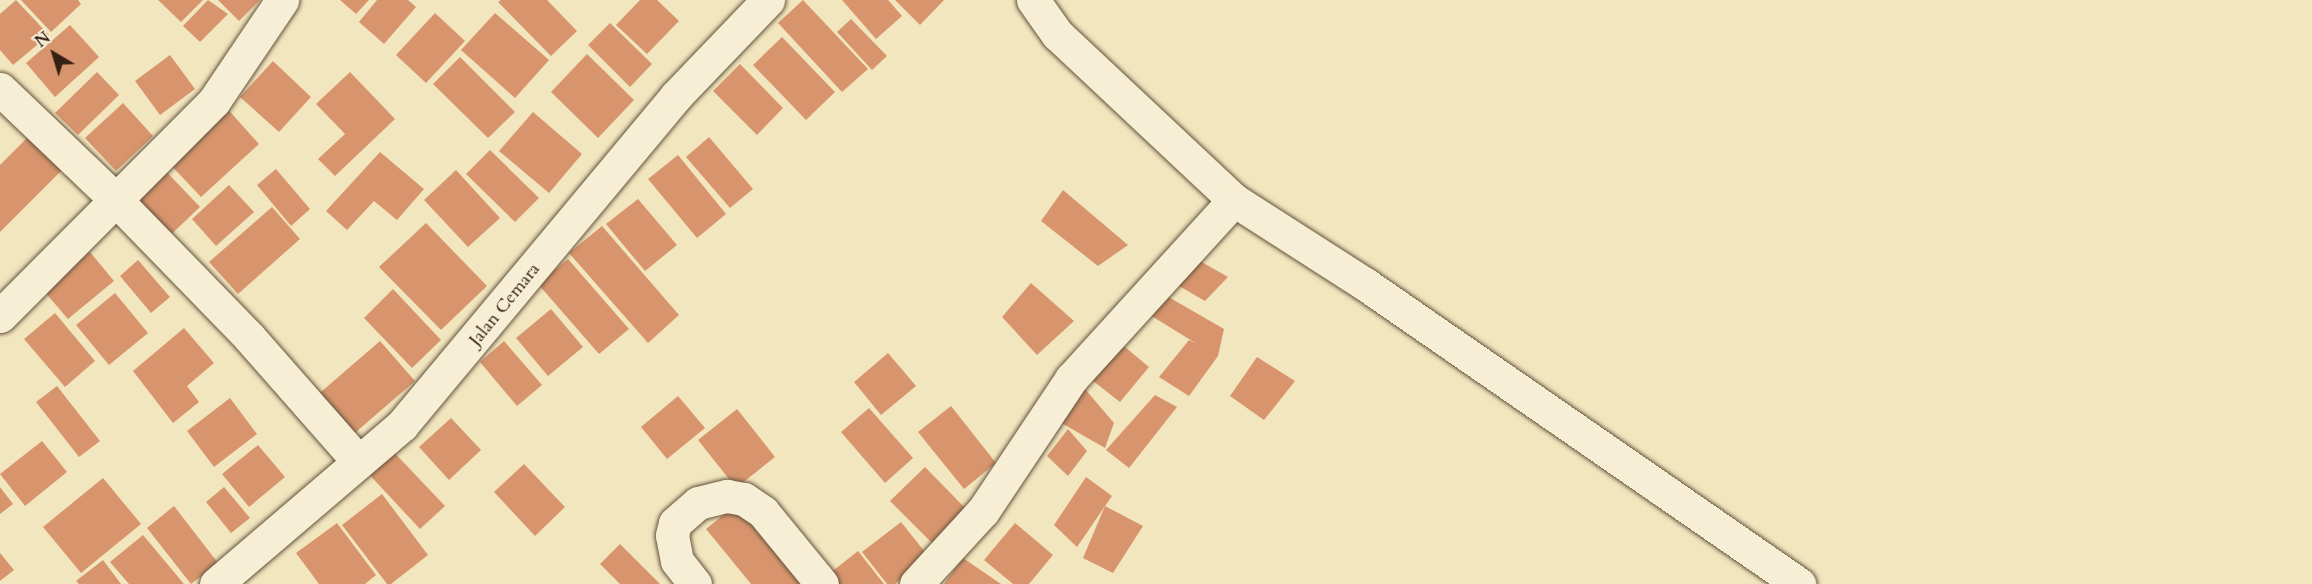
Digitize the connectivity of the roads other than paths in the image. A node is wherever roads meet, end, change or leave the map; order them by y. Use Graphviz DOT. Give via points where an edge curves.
graph roads {
  1 [pos="282,0"];
  2 [pos="768,0"];
  3 [pos="1033,0"];
  4 [pos="0,89"];
  5 [pos="116,200"];
  6 [pos="1234,200"];
  7 [pos="0,316"];
  8 [pos="358,461"];
  9 [pos="216,584"];
  10 [pos="694,584"];
  11 [pos="822,584"];
  12 [pos="916,584"];
  13 [pos="1799,584"];
  1 -- 5 [label="street" via="214,101"];
  2 -- 8 [label="street, Jalan Cemara" via="676,96 438,386 402,425"];
  3 -- 6 [label="street" via="1057,34"];
  4 -- 5 [label="street"];
  5 -- 7 [label="street"];
  5 -- 8 [label="street" via="249,337"];
  6 -- 12 [label="street" via="1071,379 983,511"];
  6 -- 13 [label="street" via="1365,284"];
  8 -- 9 [label="street, Jalan Cemara"];
  10 -- 11 [label="street" via="677,561 672,535 675,524 698,503 727,496 744,499 763,512"];
}
